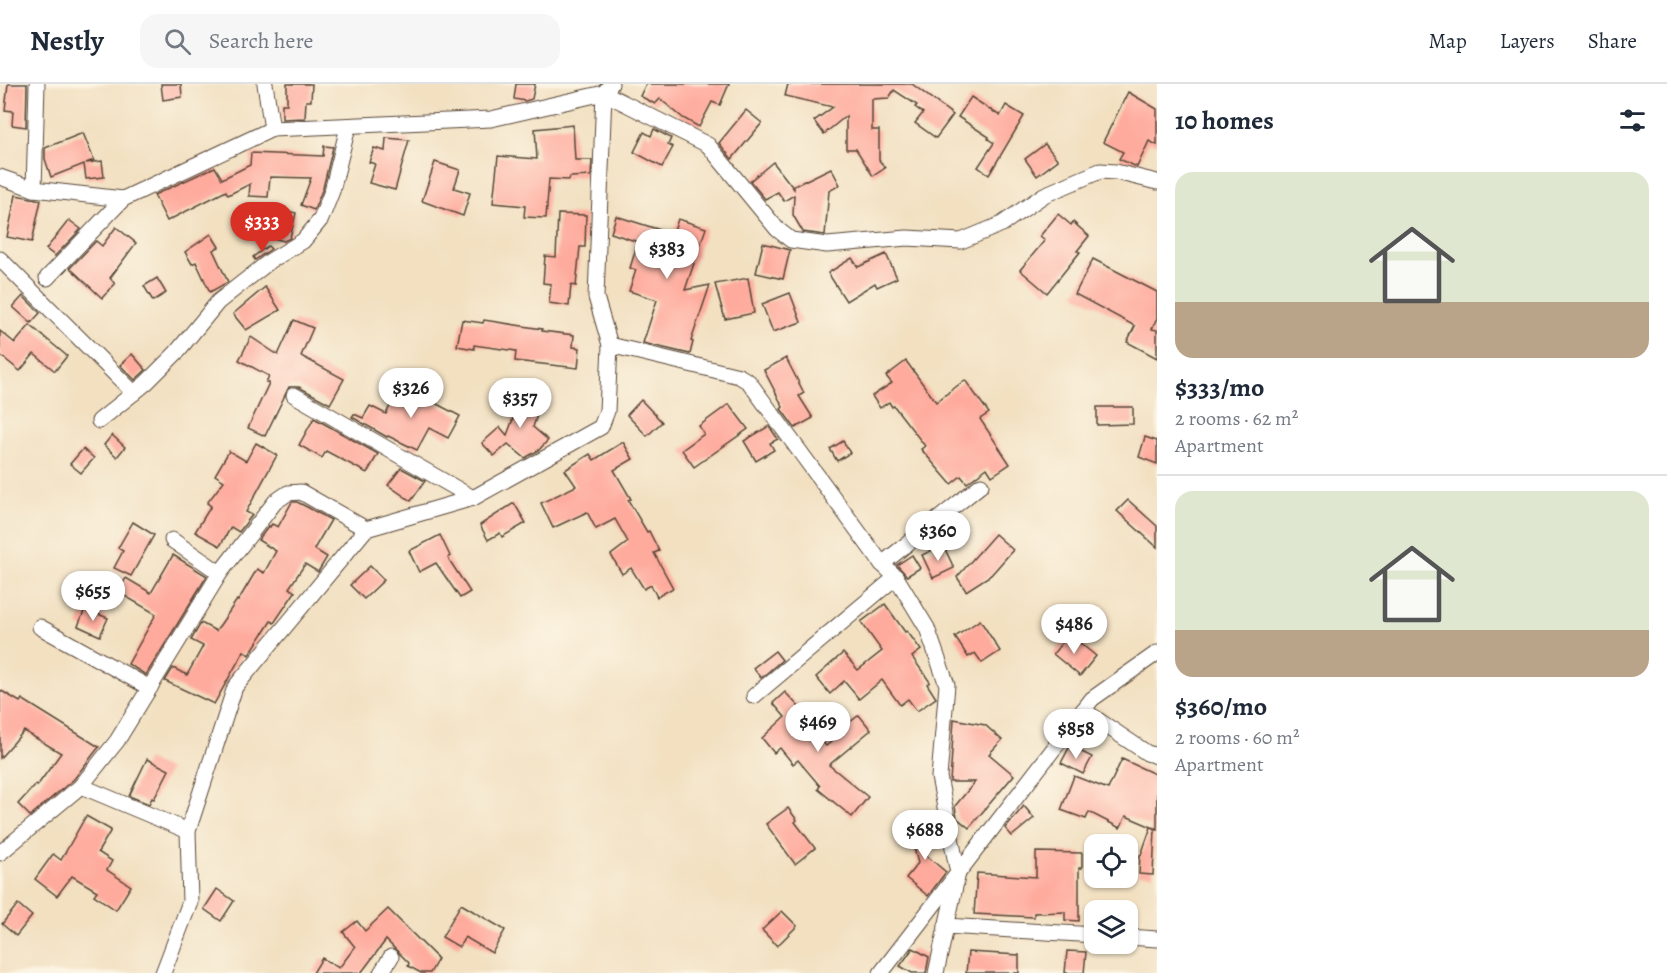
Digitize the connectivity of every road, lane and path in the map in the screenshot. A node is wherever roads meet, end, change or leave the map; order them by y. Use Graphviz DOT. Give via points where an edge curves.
graph roads {
  1 [pos="37,84"];
  2 [pos="265,84"];
  3 [pos="607,88"];
  4 [pos="348,127"];
  5 [pos="272,129"];
  6 [pos="2,181"];
  7 [pos="1157,182"];
  8 [pos="34,189"];
  9 [pos="123,199"];
  10 [pos="0,259"];
  11 [pos="47,278"];
  12 [pos="610,345"];
  13 [pos="134,393"];
  14 [pos="294,395"];
  15 [pos="99,422"];
  16 [pos="981,485"];
  17 [pos="473,498"];
  18 [pos="366,529"];
  19 [pos="172,540"];
  20 [pos="882,564"];
  21 [pos="220,573"];
  22 [pos="896,577"];
  23 [pos="40,627"];
  24 [pos="1157,653"];
  25 [pos="150,688"];
  26 [pos="754,696"];
  27 [pos="1083,710"];
  28 [pos="1157,756"];
  29 [pos="81,786"];
  30 [pos="188,831"];
  31 [pos="0,853"];
  32 [pos="958,873"];
  33 [pos="946,926"];
  34 [pos="1084,934"];
  35 [pos="1138,938"];
  36 [pos="1157,939"];
  37 [pos="391,957"];
  38 [pos="163,973"];
  39 [pos="381,973"];
  40 [pos="881,973"];
  41 [pos="936,973"];
  1 -- 8 [label="street"];
  2 -- 5 [label="street"];
  3 -- 4 [label="street" via="491,119"];
  3 -- 7 [label="street" via="708,145 777,229 791,240 827,244 907,238 962,241 1002,224 1044,195 1100,171"];
  3 -- 12 [label="street" via="596,297"];
  4 -- 5 [label="street"];
  4 -- 13 [label="street" via="321,219 303,241 218,302 176,353"];
  5 -- 9 [label="street"];
  6 -- 8 [label="street"];
  8 -- 9 [label="street"];
  9 -- 11 [label="street"];
  10 -- 13 [label="street"];
  12 -- 17 [label="street" via="607,411 601,428"];
  12 -- 20 [label="street" via="739,376 749,382"];
  13 -- 15 [label="street"];
  14 -- 17 [label="street"];
  16 -- 20 [label="street"];
  17 -- 18 [label="street"];
  18 -- 21 [label="street" via="301,492 288,493 275,502"];
  18 -- 30 [label="street" via="235,687"];
  19 -- 21 [label="street"];
  20 -- 22 [label="street"];
  21 -- 25 [label="street"];
  22 -- 26 [label="street"];
  22 -- 32 [label="street" via="927,628 947,685 939,777"];
  23 -- 25 [label="street"];
  24 -- 27 [label="street" via="1092,699"];
  25 -- 29 [label="street" via="117,741"];
  27 -- 28 [label="street"];
  27 -- 32 [label="street"];
  29 -- 30 [label="street"];
  29 -- 31 [label="street"];
  30 -- 38 [label="street" via="190,902"];
  32 -- 33 [label="street"];
  32 -- 40 [label="street"];
  33 -- 34 [label="street"];
  33 -- 41 [label="street"];
  35 -- 36 [label="street"];
  37 -- 39 [label="street"];
}
